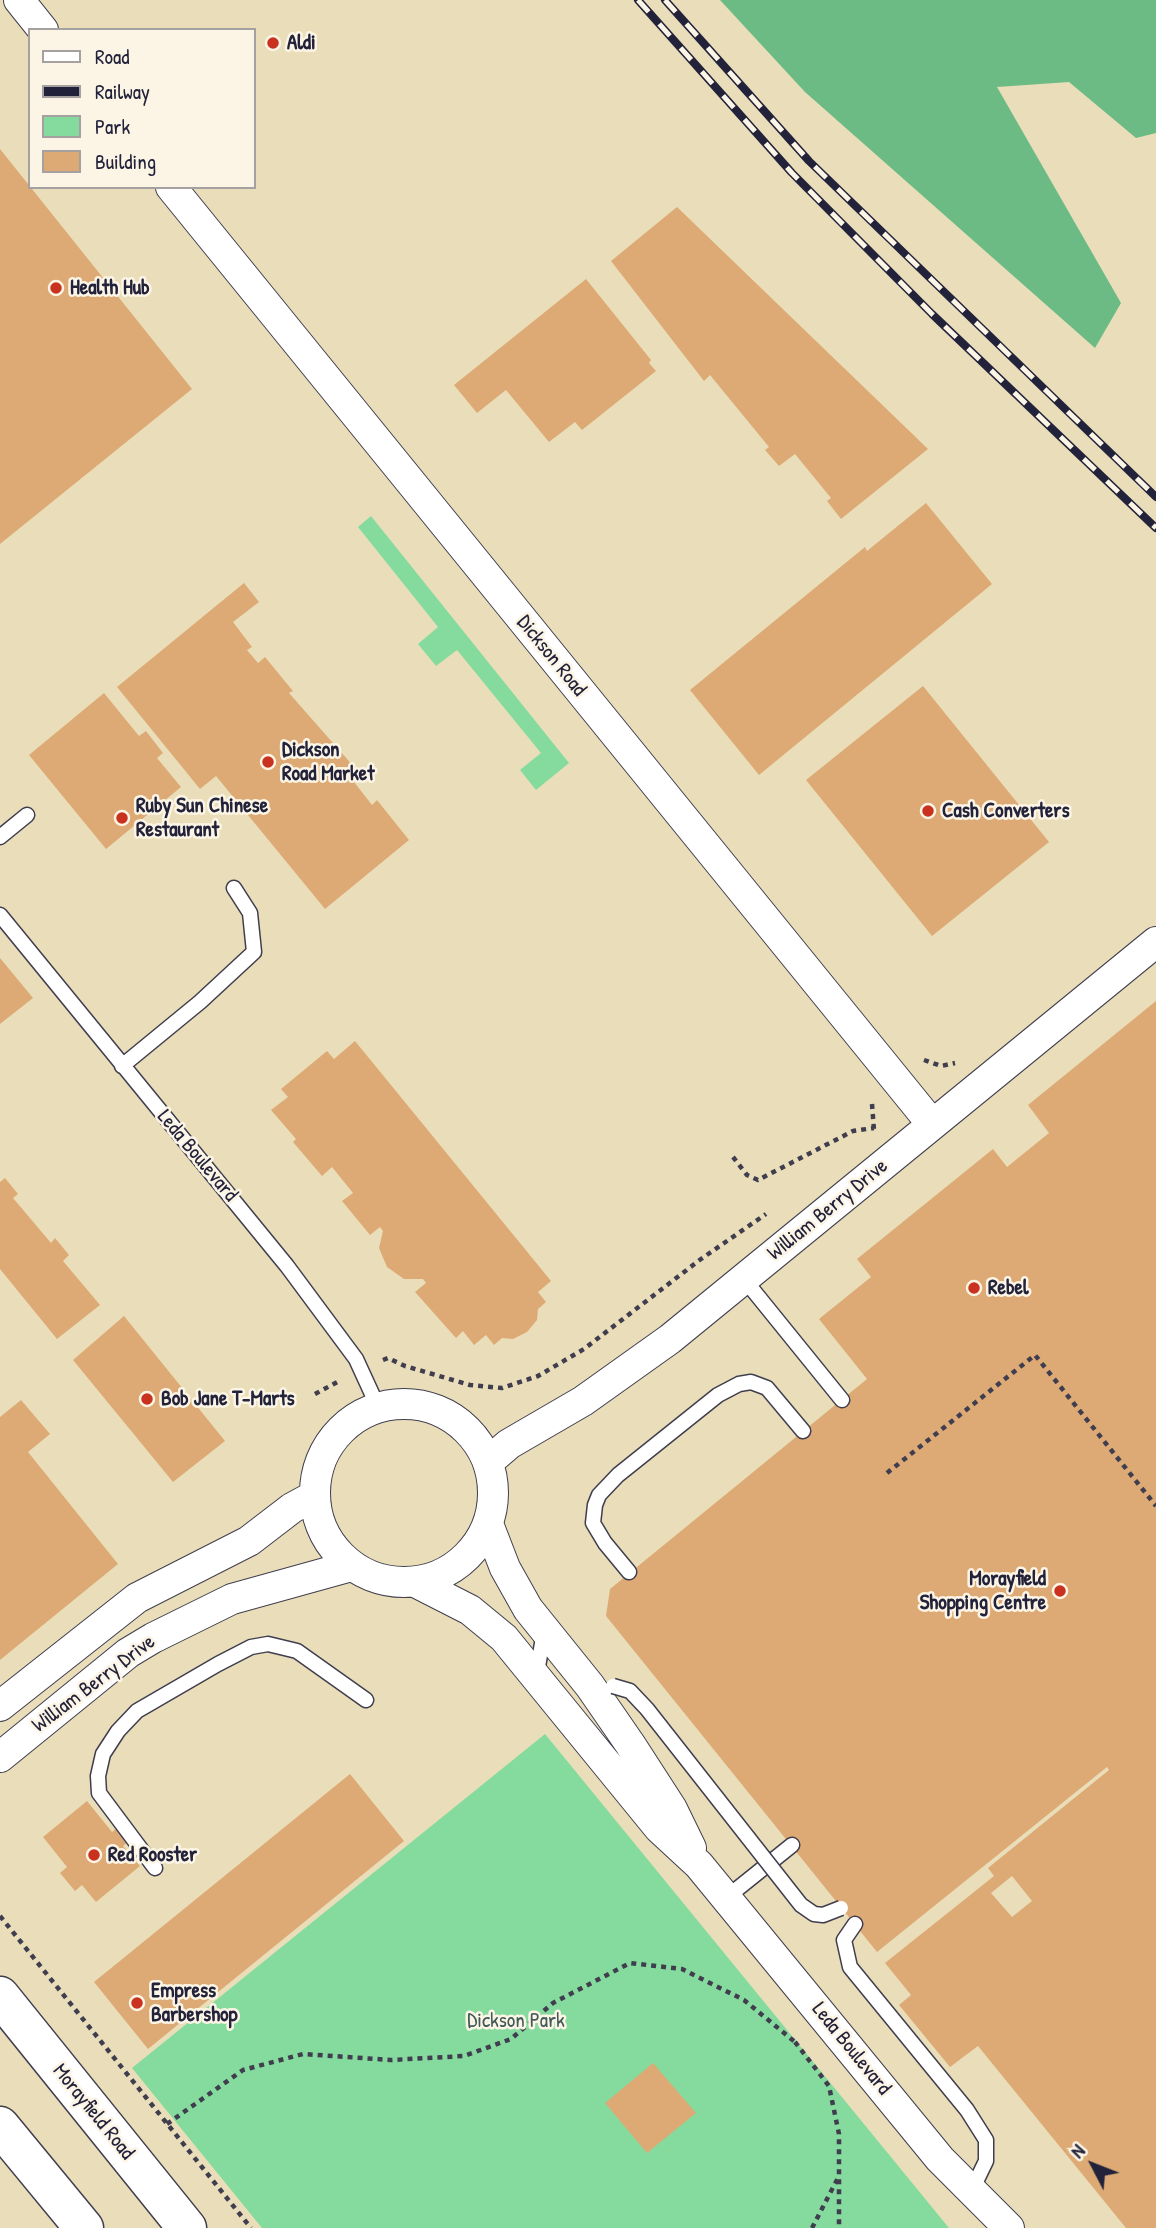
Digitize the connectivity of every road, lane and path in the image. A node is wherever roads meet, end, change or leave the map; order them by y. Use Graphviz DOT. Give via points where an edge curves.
graph roads {
  1 [pos="19,0"];
  2 [pos="41,28"];
  3 [pos="173,189"];
  4 [pos="27,815"];
  5 [pos="0,837"];
  6 [pos="234,888"];
  7 [pos="0,915"];
  8 [pos="1156,942"];
  9 [pos="965,1059"];
  10 [pos="122,1066"];
  11 [pos="894,1079"];
  12 [pos="932,1124"];
  13 [pos="875,1128"];
  14 [pos="871,1136"];
  15 [pos="900,1151"];
  16 [pos="733,1157"];
  17 [pos="778,1207"];
  18 [pos="744,1279"];
  19 [pos="362,1369"];
  20 [pos="314,1394"];
  21 [pos="842,1400"];
  22 [pos="378,1407"];
  23 [pos="803,1431"];
  24 [pos="488,1462"];
  25 [pos="887,1473"];
  26 [pos="314,1496"];
  27 [pos="1156,1506"];
  28 [pos="488,1524"];
  29 [pos="351,1566"];
  30 [pos="629,1572"];
  31 [pos="415,1582"];
  32 [pos="544,1631"];
  33 [pos="536,1678"];
  34 [pos="601,1686"];
  35 [pos="366,1700"];
  36 [pos="0,1706"];
  37 [pos="0,1757"];
  38 [pos="792,1845"];
  39 [pos="699,1865"];
  40 [pos="155,1868"];
  41 [pos="726,1898"];
  42 [pos="841,1908"];
  43 [pos="0,1916"];
  44 [pos="855,1924"];
  45 [pos="0,1996"];
  46 [pos="826,2017"];
  47 [pos="794,2042"];
  48 [pos="167,2124"];
  49 [pos="0,2126"];
  50 [pos="840,2172"];
  51 [pos="971,2193"];
  52 [pos="84,2228"];
  53 [pos="187,2228"];
  54 [pos="251,2228"];
  55 [pos="813,2228"];
  56 [pos="839,2228"];
  57 [pos="1009,2228"];
  1 -- 2 [label="street"];
  3 -- 11 [label="street, Dickson Road"];
  4 -- 5 [label="lane"];
  6 -- 10 [label="lane" via="250,913 254,951"];
  7 -- 10 [label="lane, Leda Boulevard"];
  8 -- 12 [label="street, William Berry Drive"];
  9 -- 11 [label="path" via="941,1066 918,1056"];
  10 -- 19 [label="lane, Leda Boulevard" via="287,1266"];
  11 -- 12 [label="street, Dickson Road"];
  11 -- 13 [label="path" via="871,1102"];
  12 -- 15 [label="street, William Berry Drive"];
  13 -- 14 [label="path"];
  13 -- 15 [label="path"];
  13 -- 16 [label="path" via="853,1131 758,1180 747,1175"];
  15 -- 18 [label="street, William Berry Drive"];
  17 -- 19 [label="path" via="701,1259 584,1349 538,1376 502,1388 470,1385 388,1357"];
  18 -- 21 [label="lane"];
  18 -- 24 [label="street, William Berry Drive" via="623,1374 509,1444"];
  19 -- 20 [label="path"];
  19 -- 22 [label="lane, Leda Boulevard"];
  22 -- 24 [label="street" via="405,1403 432,1407 456,1419 476,1438"];
  22 -- 26 [label="street" via="352,1420 331,1440 318,1467"];
  23 -- 30 [label="lane" via="767,1388 751,1382 739,1384 718,1395 618,1475 599,1495 593,1516 597,1532"];
  24 -- 28 [label="street" via="493,1503"];
  25 -- 27 [label="path" via="1035,1355"];
  26 -- 29 [label="street" via="319,1523 332,1547"];
  26 -- 36 [label="street, William Berry Drive" via="249,1541 137,1598"];
  28 -- 31 [label="street" via="459,1563 438,1576"];
  28 -- 32 [label="street, Leda Boulevard" via="505,1568"];
  29 -- 31 [label="street" via="371,1576"];
  29 -- 37 [label="street, William Berry Drive" via="232,1599 153,1638 128,1653"];
  31 -- 33 [label="street, Leda Boulevard" via="488,1623"];
  32 -- 33 [label="lane"];
  32 -- 34 [label="street, Leda Boulevard"];
  33 -- 39 [label="street, Leda Boulevard" via="659,1828"];
  34 -- 39 [label="street, Leda Boulevard"];
  34 -- 42 [label="lane, bridge" via="629,1691 648,1709 801,1905 823,1916"];
  35 -- 40 [label="lane" via="297,1651 268,1644 251,1647 218,1664 137,1712 103,1754 99,1793"];
  38 -- 41 [label="lane"];
  39 -- 41 [label="street, Leda Boulevard"];
  41 -- 46 [label="street, Leda Boulevard"];
  43 -- 48 [label="path"];
  44 -- 51 [label="lane" via="844,1940 850,1967 968,2110 986,2140 984,2167"];
  45 -- 53 [label="main road, Morayfield Road"];
  46 -- 47 [label="path"];
  46 -- 51 [label="street, Leda Boulevard"];
  47 -- 48 [label="path" via="744,2000 682,1969 630,1963 553,2003 511,2039 464,2056 391,2060 303,2054 243,2070"];
  47 -- 50 [label="path" via="828,2086 839,2134"];
  48 -- 54 [label="path"];
  49 -- 52 [label="main road"];
  50 -- 55 [label="path"];
  50 -- 56 [label="path"];
  51 -- 57 [label="street, Leda Boulevard"];
}
